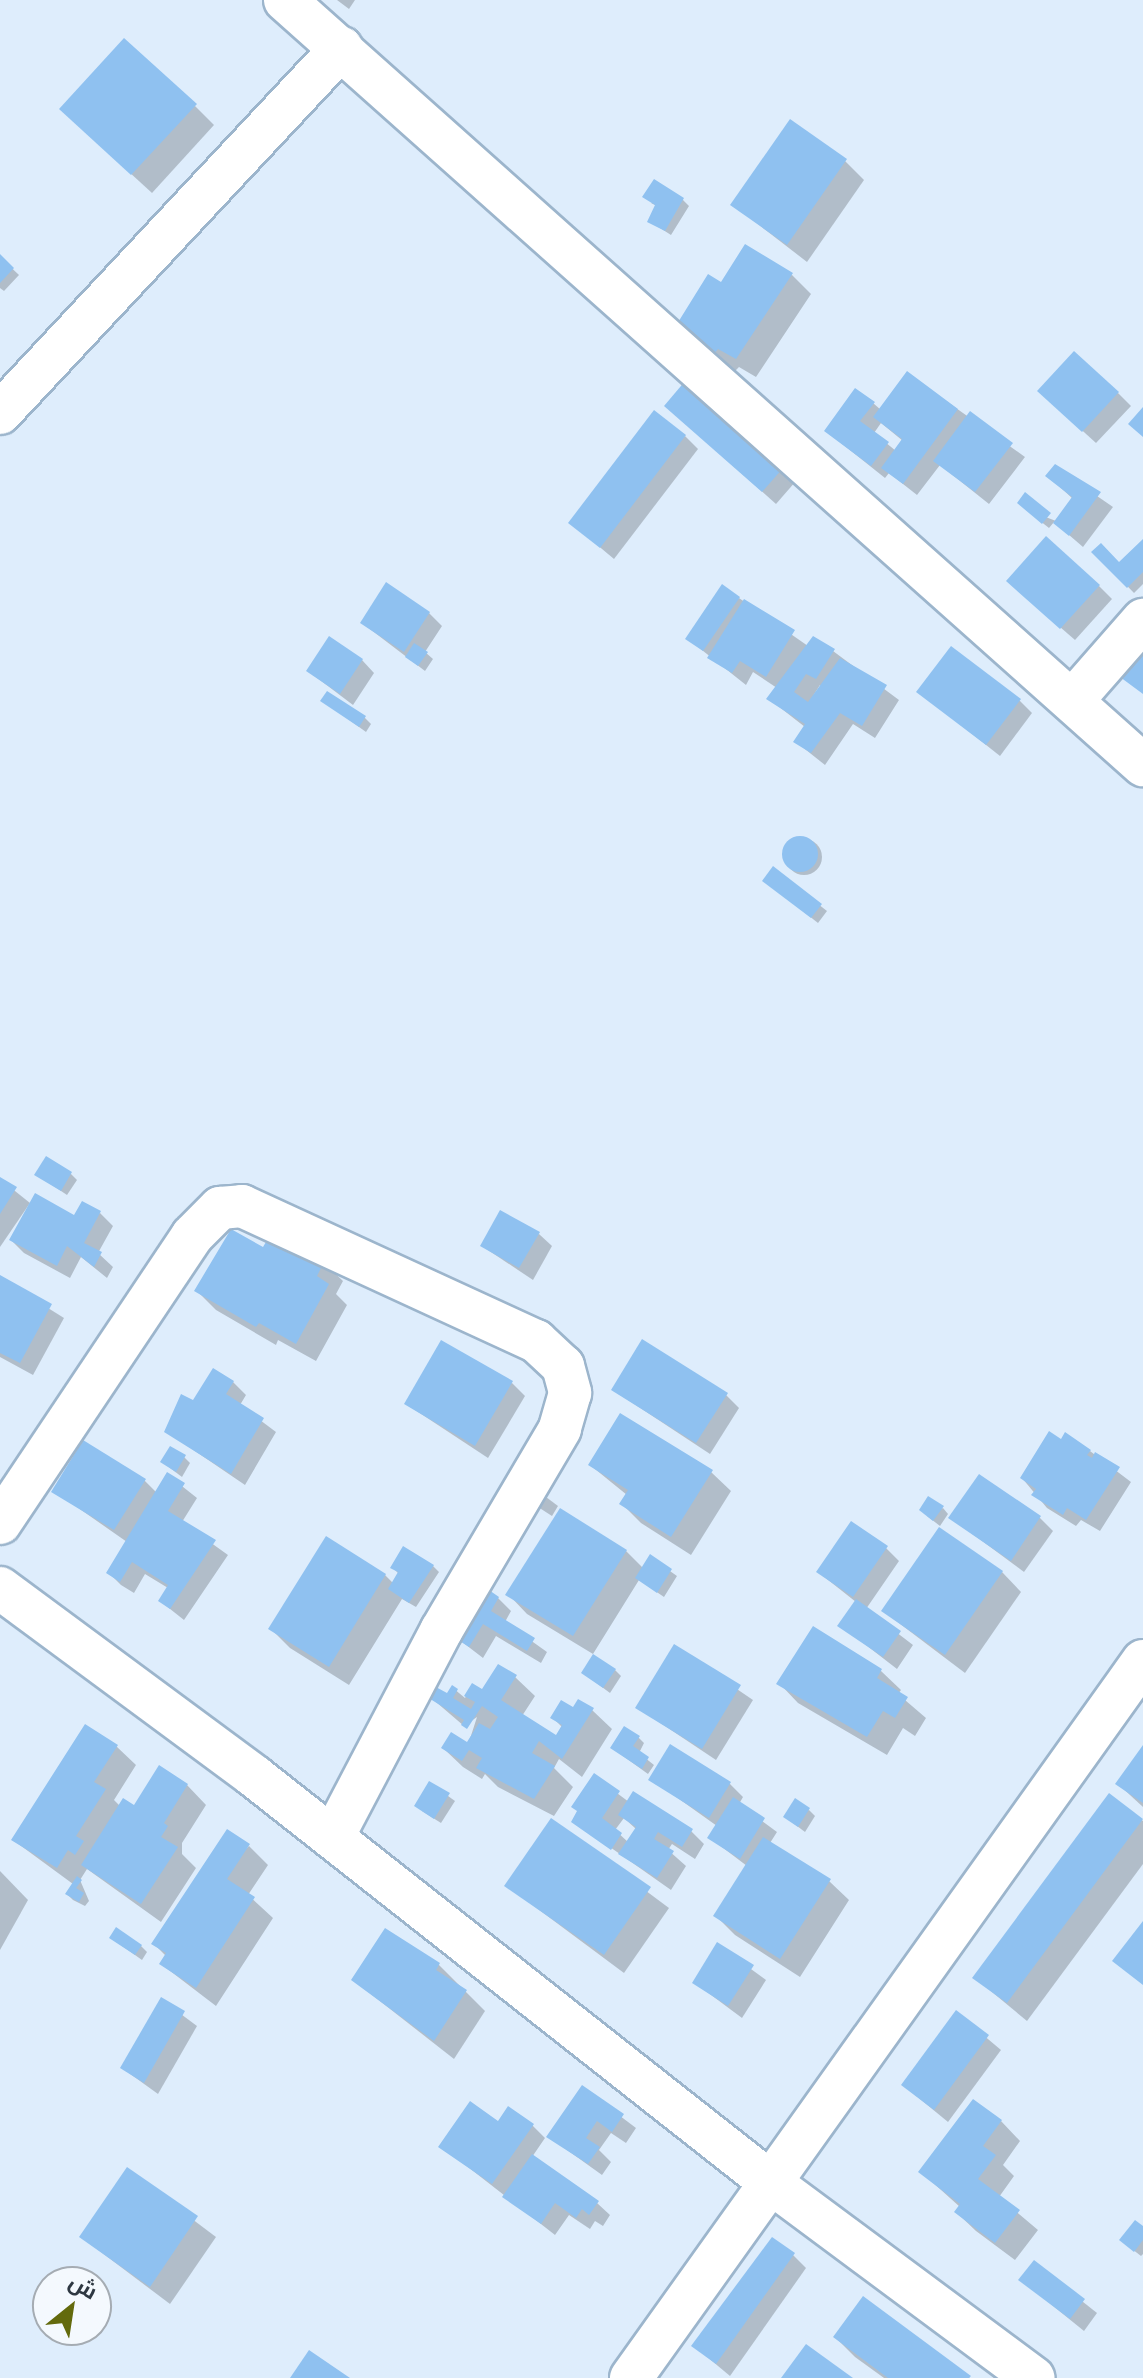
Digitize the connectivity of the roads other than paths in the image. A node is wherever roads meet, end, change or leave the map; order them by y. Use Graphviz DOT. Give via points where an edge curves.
graph roads {
  1 [pos="285,0"];
  2 [pos="341,48"];
  3 [pos="0,413"];
  4 [pos="1143,620"];
  5 [pos="1072,701"];
  6 [pos="1143,765"];
  7 [pos="0,1523"];
  8 [pos="0,1588"];
  9 [pos="1143,1661"];
  10 [pos="333,1837"];
  11 [pos="771,2183"];
  12 [pos="631,2378"];
  13 [pos="1034,2378"];
  1 -- 2 [label="street"];
  2 -- 3 [label="street"];
  2 -- 5 [label="street"];
  4 -- 5 [label="street"];
  5 -- 6 [label="street"];
  7 -- 10 [label="street" via="192,1236 220,1208 242,1206 522,1334 563,1366 570,1393 560,1429 441,1631"];
  8 -- 10 [label="street"];
  9 -- 11 [label="street"];
  10 -- 11 [label="street"];
  11 -- 12 [label="street"];
  11 -- 13 [label="street"];
}
